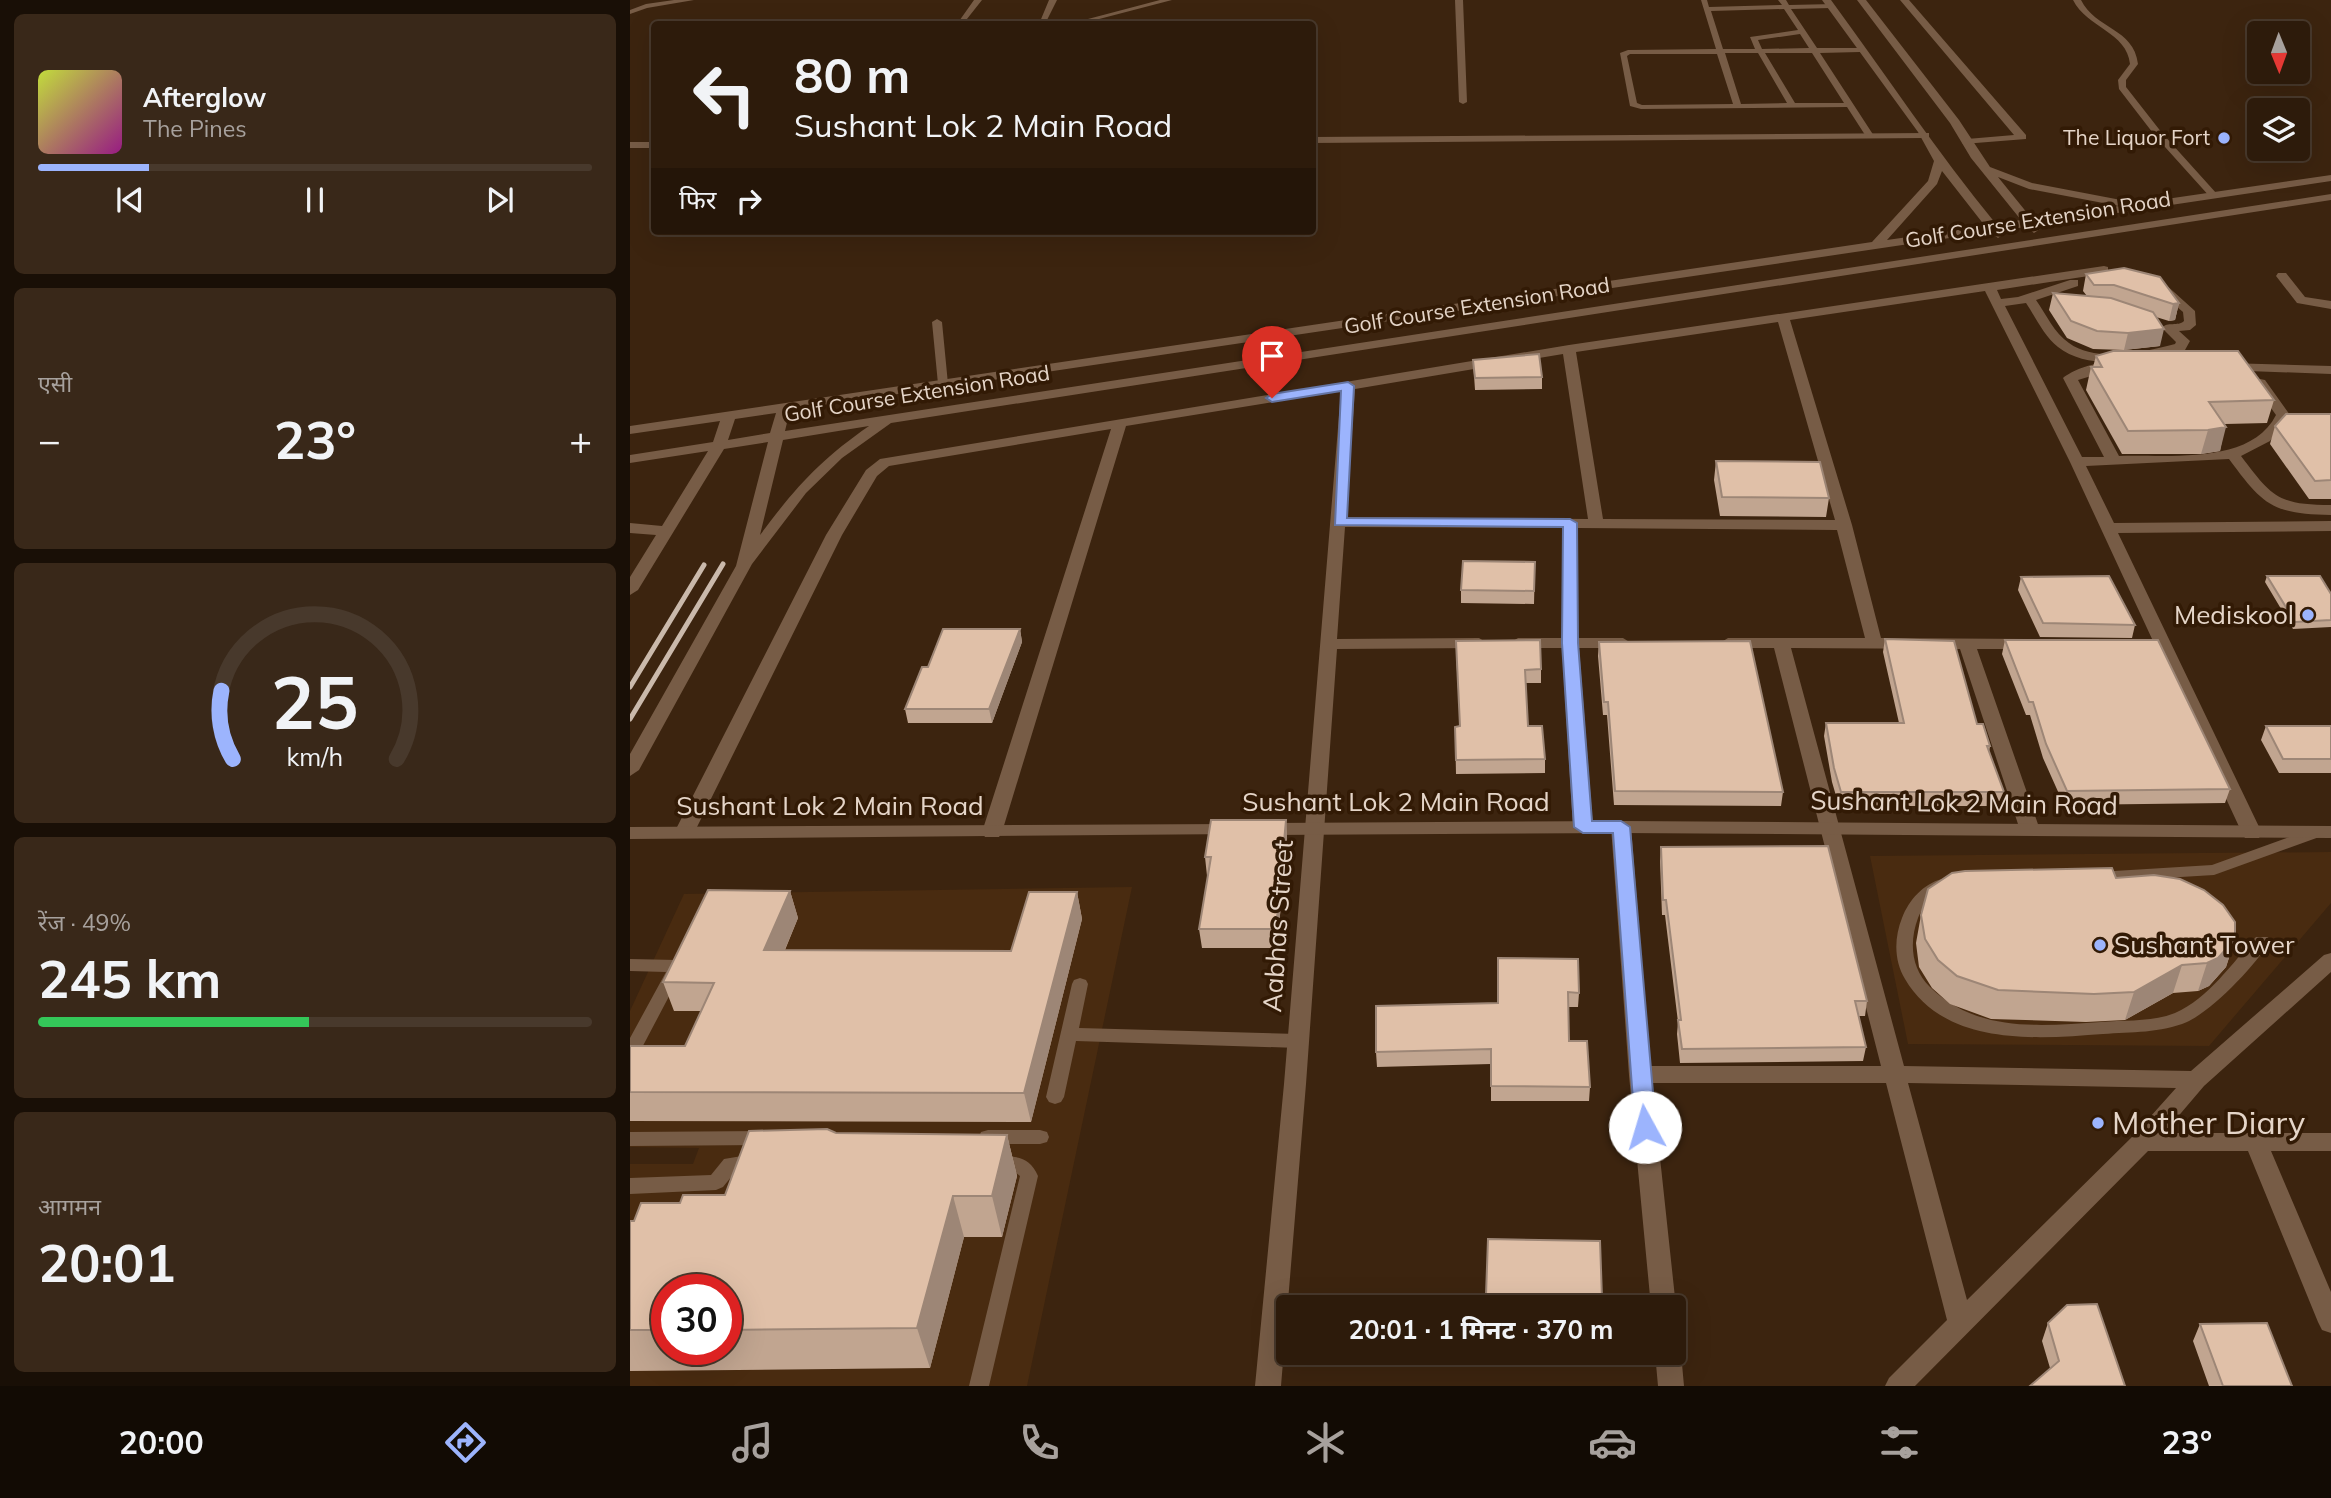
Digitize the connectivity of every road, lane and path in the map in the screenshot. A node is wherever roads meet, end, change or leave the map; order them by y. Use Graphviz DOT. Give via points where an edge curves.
graph roads {
  1 [pos="690,0"];
  2 [pos="978,0"];
  3 [pos="1053,0"];
  4 [pos="1168,0"];
  5 [pos="1458,0"];
  6 [pos="1861,0"];
  7 [pos="1904,0"];
  8 [pos="2077,0"];
  9 [pos="1828,3"];
  10 [pos="1705,4"];
  11 [pos="1784,4"];
  12 [pos="632,8"];
  13 [pos="962,21"];
  14 [pos="1043,21"];
  15 [pos="1085,21"];
  16 [pos="1803,31"];
  17 [pos="1860,50"];
  18 [pos="1719,51"];
  19 [pos="1760,51"];
  20 [pos="1817,51"];
  21 [pos="1886,82"];
  22 [pos="1899,82"];
  23 [pos="1911,82"];
  24 [pos="1923,82"];
  25 [pos="1463,102"];
  26 [pos="1849,105"];
  27 [pos="1793,106"];
  28 [pos="1738,107"];
  29 [pos="1925,135"];
  30 [pos="1870,136"];
  31 [pos="1316,140"];
  32 [pos="1967,142"];
  33 [pos="630,145"];
  34 [pos="651,145"];
  35 [pos="1939,161"];
  36 [pos="1984,166"];
  37 [pos="2331,178"];
  38 [pos="2214,196"];
  39 [pos="2331,197"];
  40 [pos="2159,204"];
  41 [pos="2028,223"];
  42 [pos="1992,227"];
  43 [pos="2045,240"];
  44 [pos="2007,245"];
  45 [pos="1875,246"];
  46 [pos="2104,270"];
  47 [pos="2282,276"];
  48 [pos="2119,280"];
  49 [pos="2143,280"];
  50 [pos="1993,296"];
  51 [pos="2033,298"];
  52 [pos="2058,302"];
  53 [pos="2331,305"];
  54 [pos="1783,318"];
  55 [pos="937,323"];
  56 [pos="1569,349"];
  57 [pos="2157,367"];
  58 [pos="2208,367"];
  59 [pos="2246,367"];
  60 [pos="2331,370"];
  61 [pos="943,384"];
  62 [pos="1348,386"];
  63 [pos="784,407"];
  64 [pos="729,415"];
  65 [pos="888,420"];
  66 [pos="1120,422"];
  67 [pos="630,430"];
  68 [pos="774,438"];
  69 [pos="719,445"];
  70 [pos="2232,454"];
  71 [pos="630,459"];
  72 [pos="2114,461"];
  73 [pos="2077,462"];
  74 [pos="2331,510"];
  75 [pos="1339,522"];
  76 [pos="1570,523"];
  77 [pos="1597,523"];
  78 [pos="1844,524"];
  79 [pos="2331,526"];
  80 [pos="630,528"];
  81 [pos="2109,528"];
  82 [pos="666,531"];
  83 [pos="744,566"];
  84 [pos="630,590"];
  85 [pos="1874,642"];
  86 [pos="1570,643"];
  87 [pos="1636,643"];
  88 [pos="1715,643"];
  89 [pos="1781,643"];
  90 [pos="1329,644"];
  91 [pos="1967,644"];
  92 [pos="2046,645"];
  93 [pos="2139,645"];
  94 [pos="2165,646"];
  95 [pos="630,770"];
  96 [pos="1583,827"];
  97 [pos="1621,827"];
  98 [pos="1828,828"];
  99 [pos="1313,829"];
  100 [pos="2030,830"];
  101 [pos="685,831"];
  102 [pos="992,832"];
  103 [pos="2324,832"];
  104 [pos="630,833"];
  105 [pos="2252,833"];
  106 [pos="2075,878"];
  107 [pos="1955,882"];
  108 [pos="2262,941"];
  109 [pos="2331,960"];
  110 [pos="630,965"];
  111 [pos="1080,984"];
  112 [pos="1069,1034"];
  113 [pos="1298,1041"];
  114 [pos="630,1054"];
  115 [pos="1895,1074"];
  116 [pos="1640,1075"];
  117 [pos="2196,1080"];
  118 [pos="1055,1097"];
  119 [pos="972,1137"];
  120 [pos="1040,1137"];
  121 [pos="780,1138"];
  122 [pos="630,1139"];
  123 [pos="2142,1142"];
  124 [pos="2256,1142"];
  125 [pos="2331,1142"];
  126 [pos="773,1161"];
  127 [pos="981,1164"];
  128 [pos="630,1186"];
  129 [pos="1662,1295"];
  130 [pos="1960,1322"];
  131 [pos="2331,1322"];
  132 [pos="1669,1365"];
  133 [pos="979,1386"];
  134 [pos="1268,1386"];
  135 [pos="1671,1386"];
  136 [pos="1898,1386"];
  1 -- 12 [label="lane"];
  2 -- 13 [label="lane"];
  3 -- 14 [label="lane"];
  4 -- 15 [label="lane"];
  5 -- 25 [label="lane"];
  6 -- 24 [label="street"];
  7 -- 32 [label="street" via="2022,137"];
  8 -- 38 [label="lane" via="2084,14 2120,37 2134,54 2122,87"];
  9 -- 11 [label="lane"];
  9 -- 17 [label="street"];
  10 -- 11 [label="lane"];
  10 -- 18 [label="lane"];
  11 -- 16 [label="lane"];
  16 -- 19 [label="lane" via="1754,37"];
  16 -- 20 [label="lane"];
  17 -- 20 [label="lane"];
  17 -- 21 [label="street"];
  18 -- 19 [label="lane"];
  18 -- 28 [label="lane"];
  18 -- 28 [label="lane" via="1625,53 1633,104"];
  19 -- 20 [label="lane"];
  19 -- 27 [label="lane"];
  20 -- 26 [label="lane"];
  21 -- 22 [label="street"];
  21 -- 29 [label="street"];
  23 -- 24 [label="street"];
  24 -- 32 [label="street"];
  26 -- 27 [label="lane"];
  26 -- 30 [label="lane"];
  27 -- 28 [label="lane"];
  29 -- 30 [label="street"];
  29 -- 35 [label="street"];
  30 -- 31 [label="street"];
  32 -- 36 [label="street"];
  33 -- 34 [label="street"];
  35 -- 42 [label="street"];
  35 -- 45 [label="street" via="1933,182"];
  36 -- 40 [label="street" via="2004,178 2058,193"];
  36 -- 41 [label="street"];
  37 -- 38 [label="street, Golf Course Extension Road"];
  38 -- 40 [label="street, Golf Course Extension Road"];
  39 -- 43 [label="street, Golf Course Extension Road"];
  40 -- 41 [label="street, Golf Course Extension Road"];
  41 -- 42 [label="street, Golf Course Extension Road"];
  41 -- 43 [label="street"];
  42 -- 44 [label="street"];
  42 -- 45 [label="street, Golf Course Extension Road"];
  43 -- 44 [label="street, Golf Course Extension Road"];
  44 -- 65 [label="street, Golf Course Extension Road"];
  45 -- 61 [label="street, Golf Course Extension Road"];
  46 -- 50 [label="street"];
  47 -- 53 [label="street" via="2301,300"];
  48 -- 51 [label="street" via="2058,286"];
  49 -- 51 [label="street" via="2159,286 2189,311 2191,322 2185,327 2162,326 2183,341 2180,347 2161,353 2077,355 2063,345"];
  50 -- 51 [label="street"];
  50 -- 54 [label="street"];
  50 -- 73 [label="street"];
  51 -- 52 [label="street"];
  54 -- 56 [label="street"];
  54 -- 78 [label="street"];
  55 -- 61 [label="lane"];
  56 -- 62 [label="street"];
  56 -- 77 [label="street"];
  57 -- 72 [label="street" via="2106,368 2070,378"];
  58 -- 59 [label="street"];
  59 -- 60 [label="street"];
  59 -- 70 [label="street" via="2283,415 2254,447"];
  61 -- 63 [label="street, Golf Course Extension Road"];
  62 -- 66 [label="street"];
  62 -- 75 [label="street, Aabhas Street"];
  63 -- 64 [label="street, Golf Course Extension Road"];
  63 -- 68 [label="street"];
  64 -- 67 [label="street, Golf Course Extension Road"];
  64 -- 69 [label="street"];
  65 -- 68 [label="street, Golf Course Extension Road"];
  65 -- 83 [label="street" via="837,455 801,490"];
  66 -- 101 [label="street" via="897,459 877,467 828,547"];
  66 -- 102 [label="street"];
  68 -- 69 [label="street, Golf Course Extension Road"];
  68 -- 83 [label="street"];
  69 -- 71 [label="street, Golf Course Extension Road"];
  69 -- 82 [label="street"];
  70 -- 72 [label="street"];
  70 -- 74 [label="street" via="2266,499 2284,508"];
  72 -- 73 [label="street"];
  73 -- 81 [label="street"];
  75 -- 76 [label="street"];
  75 -- 90 [label="street, Aabhas Street"];
  76 -- 77 [label="street"];
  76 -- 86 [label="street"];
  77 -- 78 [label="street"];
  78 -- 85 [label="street"];
  79 -- 81 [label="street"];
  80 -- 82 [label="street"];
  81 -- 94 [label="street"];
  82 -- 84 [label="street"];
  83 -- 95 [label="street"];
  85 -- 89 [label="street"];
  85 -- 91 [label="street"];
  86 -- 87 [label="street"];
  86 -- 90 [label="street"];
  86 -- 96 [label="street"];
  88 -- 89 [label="street"];
  89 -- 98 [label="street"];
  90 -- 99 [label="street, Aabhas Street"];
  91 -- 92 [label="street"];
  91 -- 100 [label="street"];
  93 -- 94 [label="street"];
  94 -- 105 [label="street"];
  96 -- 97 [label="street, Sushant Lok 2 Main Road"];
  96 -- 99 [label="street, Sushant Lok 2 Main Road"];
  97 -- 98 [label="street, Sushant Lok 2 Main Road"];
  97 -- 116 [label="street"];
  98 -- 100 [label="street, Sushant Lok 2 Main Road"];
  98 -- 115 [label="street"];
  99 -- 102 [label="street, Sushant Lok 2 Main Road"];
  99 -- 113 [label="street, Aabhas Street"];
  100 -- 105 [label="street, Sushant Lok 2 Main Road"];
  101 -- 102 [label="street, Sushant Lok 2 Main Road"];
  101 -- 104 [label="street, Sushant Lok 2 Main Road"];
  103 -- 105 [label="street, Sushant Lok 2 Main Road"];
  103 -- 106 [label="lane" via="2195,874"];
  107 -- 108 [label="lane" via="1940,884 1919,901 1907,925 1904,962 1928,998 1970,1024 2080,1030 2156,1024 2199,1006"];
  109 -- 117 [label="street"];
  110 -- 114 [label="lane" via="680,961"];
  111 -- 112 [label="lane"];
  112 -- 113 [label="lane"];
  112 -- 118 [label="lane"];
  113 -- 134 [label="street, Aabhas Street"];
  115 -- 116 [label="street"];
  115 -- 117 [label="street"];
  115 -- 130 [label="street"];
  116 -- 129 [label="street"];
  117 -- 123 [label="street"];
  119 -- 120 [label="lane"];
  121 -- 122 [label="lane"];
  123 -- 124 [label="street"];
  123 -- 130 [label="street"];
  124 -- 125 [label="street"];
  124 -- 131 [label="street"];
  126 -- 128 [label="lane" via="731,1164 716,1182"];
  127 -- 133 [label="lane" via="1020,1164 1029,1176"];
  130 -- 136 [label="street"];
  132 -- 135 [label="street"];
}
